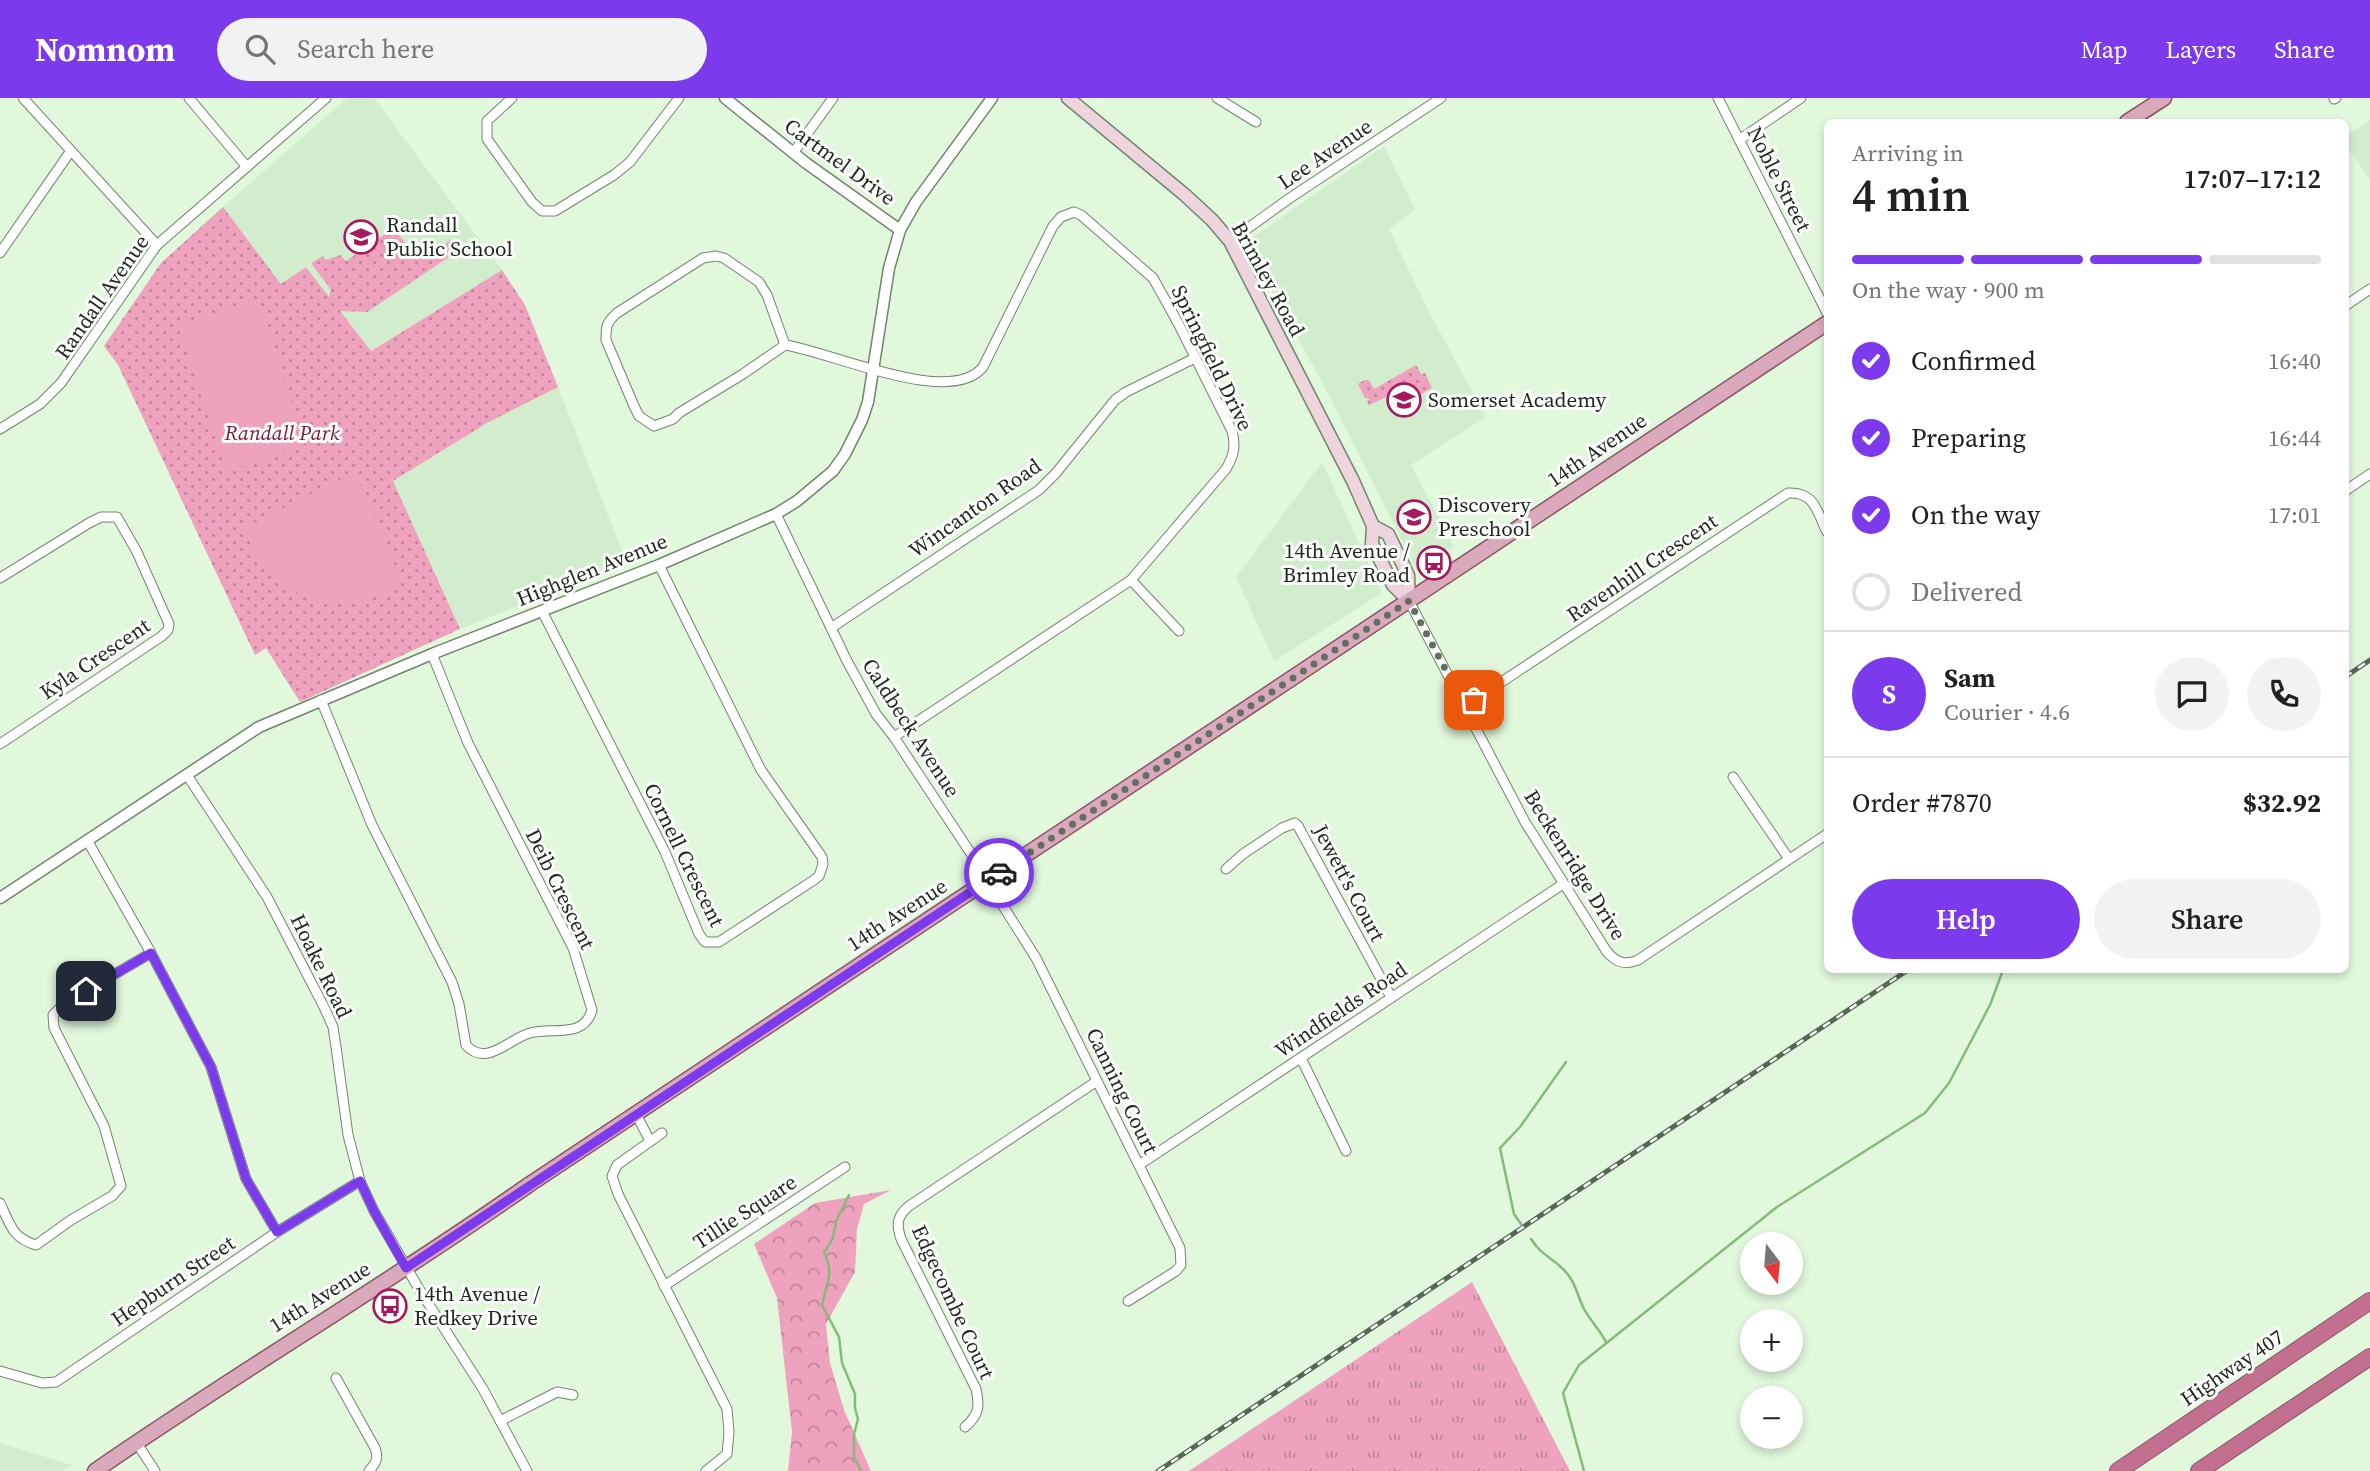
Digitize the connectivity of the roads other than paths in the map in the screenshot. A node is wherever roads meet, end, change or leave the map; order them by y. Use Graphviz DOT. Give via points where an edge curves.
graph roads {
  1 [pos="23,98"];
  2 [pos="189,98"];
  3 [pos="326,98"];
  4 [pos="512,98"];
  5 [pos="679,98"];
  6 [pos="725,98"];
  7 [pos="833,98"];
  8 [pos="992,98"];
  9 [pos="1068,98"];
  10 [pos="1217,98"];
  11 [pos="1441,98"];
  12 [pos="1718,98"];
  13 [pos="1801,98"];
  14 [pos="2164,98"];
  15 [pos="2132,119"];
  16 [pos="1256,122"];
  17 [pos="1739,140"];
  18 [pos="70,152"];
  19 [pos="793,153"];
  20 [pos="247,167"];
  21 [pos="900,230"];
  22 [pos="1230,241"];
  23 [pos="157,245"];
  24 [pos="2,246"];
  25 [pos="2370,289"];
  26 [pos="2349,303"];
  27 [pos="1824,307"];
  28 [pos="1824,325"];
  29 [pos="785,345"];
  30 [pos="1195,358"];
  31 [pos="873,369"];
  32 [pos="0,429"];
  33 [pos="2370,474"];
  34 [pos="2349,488"];
  35 [pos="776,514"];
  36 [pos="1373,526"];
  37 [pos="1824,526"];
  38 [pos="659,565"];
  39 [pos="0,578"];
  40 [pos="1131,580"];
  41 [pos="1409,601"];
  42 [pos="542,611"];
  43 [pos="831,628"];
  44 [pos="1179,631"];
  45 [pos="432,654"];
  46 [pos="321,700"];
  47 [pos="1465,706"];
  48 [pos="894,737"];
  49 [pos="0,744"];
  50 [pos="187,775"];
  51 [pos="1733,776"];
  52 [pos="1824,836"];
  53 [pos="87,840"];
  54 [pos="1789,859"];
  55 [pos="1226,869"];
  56 [pos="989,880"];
  57 [pos="1563,884"];
  58 [pos="0,898"];
  59 [pos="151,953"];
  60 [pos="1391,997"];
  61 [pos="1301,1058"];
  62 [pos="1097,1081"];
  63 [pos="636,1114"];
  64 [pos="662,1133"];
  65 [pos="650,1141"];
  66 [pos="1346,1151"];
  67 [pos="1139,1165"];
  68 [pos="845,1167"];
  69 [pos="360,1181"];
  70 [pos="0,1203"];
  71 [pos="277,1232"];
  72 [pos="406,1268"];
  73 [pos="664,1286"];
  74 [pos="2370,1286"];
  75 [pos="1128,1301"];
  76 [pos="2370,1301"];
  77 [pos="2317,1337"];
  78 [pos="2370,1358"];
  79 [pos="0,1371"];
  80 [pos="336,1378"];
  81 [pos="573,1395"];
  82 [pos="500,1422"];
  83 [pos="965,1427"];
  84 [pos="136,1443"];
  85 [pos="95,1471"];
  86 [pos="155,1471"];
  87 [pos="369,1471"];
  88 [pos="527,1471"];
  89 [pos="706,1471"];
  90 [pos="2118,1471"];
  91 [pos="2199,1471"];
  1 -- 18 [label="street"];
  2 -- 20 [label="street"];
  3 -- 20 [label="street, Randall Avenue"];
  4 -- 5 [label="street" via="487,121 487,139 532,202 548,212 630,162"];
  6 -- 19 [label="street, Cartmel Drive"];
  7 -- 19 [label="street"];
  8 -- 21 [label="street, Highglen Avenue"];
  9 -- 22 [label="main road, Brimley Road" via="1185,195"];
  10 -- 16 [label="street"];
  11 -- 22 [label="street, Lee Avenue"];
  12 -- 17 [label="street, Noble Street"];
  13 -- 17 [label="street"];
  14 -- 15 [label="main road"];
  17 -- 27 [label="street, Noble Street"];
  18 -- 23 [label="street"];
  18 -- 24 [label="street"];
  19 -- 21 [label="street, Cartmel Drive"];
  20 -- 23 [label="street, Randall Avenue"];
  21 -- 31 [label="street, Highglen Avenue" via="889,268"];
  22 -- 36 [label="main road, Brimley Road"];
  23 -- 32 [label="street, Randall Avenue" via="61,383 40,404"];
  25 -- 26 [label="street"];
  28 -- 41 [label="main road, 14th Avenue"];
  29 -- 29 [label="street" via="763,287 716,256 703,258 617,313 604,329 639,416 654,426 673,419"];
  29 -- 31 [label="street"];
  30 -- 31 [label="street, Springfield Drive" via="1153,278 1074,212 1053,226 978,373 945,383"];
  30 -- 40 [label="street, Springfield Drive" via="1232,431 1233,457"];
  30 -- 43 [label="street, Wincanton Road" via="1115,400 1039,490"];
  31 -- 35 [label="street, Highglen Avenue" via="868,402 845,454 817,485"];
  33 -- 34 [label="street"];
  35 -- 38 [label="street, Highglen Avenue"];
  35 -- 43 [label="street, Caldbeck Avenue"];
  36 -- 41 [label="main road, Brimley Road" via="1372,544 1393,585"];
  36 -- 41 [label="main road, Brimley Road" via="1388,534 1408,575"];
  37 -- 47 [label="street, Ravenhill Crescent" via="1807,495 1788,493"];
  38 -- 42 [label="street, Highglen Avenue"];
  38 -- 42 [label="street, Cornell Crescent" via="761,770 823,864 819,876 806,887 719,943 705,942 699,934 665,852"];
  39 -- 49 [label="street, Kyla Crescent" via="101,517 117,517 169,624 162,636"];
  40 -- 44 [label="street"];
  40 -- 48 [label="street, Springfield Drive"];
  41 -- 47 [label="street, Beckenridge Drive"];
  41 -- 56 [label="main road, 14th Avenue"];
  42 -- 45 [label="street, Highglen Avenue"];
  43 -- 48 [label="street, Caldbeck Avenue" via="876,715"];
  45 -- 46 [label="street, Highglen Avenue"];
  45 -- 46 [label="street, Deib Crescent" via="468,743 573,948 592,1010 585,1024 574,1030 528,1033 484,1054 466,1045 452,982 372,825"];
  46 -- 50 [label="street, Highglen Avenue" via="259,727"];
  47 -- 57 [label="street, Beckenridge Drive"];
  48 -- 56 [label="street, Caldbeck Avenue"];
  50 -- 53 [label="street, Highglen Avenue"];
  50 -- 69 [label="street, Hoake Road" via="267,897 333,1027 348,1135"];
  51 -- 54 [label="street"];
  52 -- 54 [label="street, Beckenridge Drive"];
  53 -- 58 [label="street, Highglen Avenue"];
  53 -- 59 [label="street"];
  54 -- 57 [label="street, Beckenridge Drive" via="1631,963 1616,960 1607,952"];
  55 -- 60 [label="street, Jewett's Court" via="1282,828 1298,826"];
  56 -- 62 [label="street, Canning Court" via="1036,958"];
  56 -- 63 [label="main road, 14th Avenue"];
  57 -- 60 [label="street, Windfields Road"];
  59 -- 70 [label="street" via="65,1003 54,1015 54,1028 104,1126 121,1186 36,1245 15,1234"];
  59 -- 71 [label="street" via="211,1067 246,1179"];
  60 -- 61 [label="street, Windfields Road"];
  61 -- 66 [label="street"];
  61 -- 67 [label="street, Windfields Road"];
  62 -- 67 [label="street, Canning Court"];
  62 -- 83 [label="street, Edgecombe Court" via="909,1206 898,1220 901,1239 976,1389 976,1418"];
  63 -- 65 [label="street"];
  63 -- 72 [label="main road, 14th Avenue"];
  64 -- 65 [label="street"];
  65 -- 73 [label="street" via="617,1165 612,1177"];
  67 -- 75 [label="street, Canning Court" via="1182,1256 1176,1271"];
  68 -- 73 [label="street, Tillie Square"];
  69 -- 71 [label="street, Hepburn Street"];
  69 -- 72 [label="street, Hoake Road"];
  71 -- 79 [label="street, Hepburn Street" via="56,1382 42,1383"];
  72 -- 82 [label="street, Hoake Road"];
  72 -- 84 [label="main road, 14th Avenue"];
  73 -- 89 [label="street" via="727,1409 727,1454"];
  74 -- 77 [label="highway"];
  76 -- 77 [label="highway, Highway 407"];
  77 -- 90 [label="highway, Highway 407"];
  78 -- 91 [label="highway"];
  80 -- 87 [label="street" via="378,1455"];
  81 -- 82 [label="street" via="557,1392"];
  82 -- 88 [label="street, Hoake Road"];
  84 -- 85 [label="main road, 14th Avenue"];
  84 -- 86 [label="street"];
}
